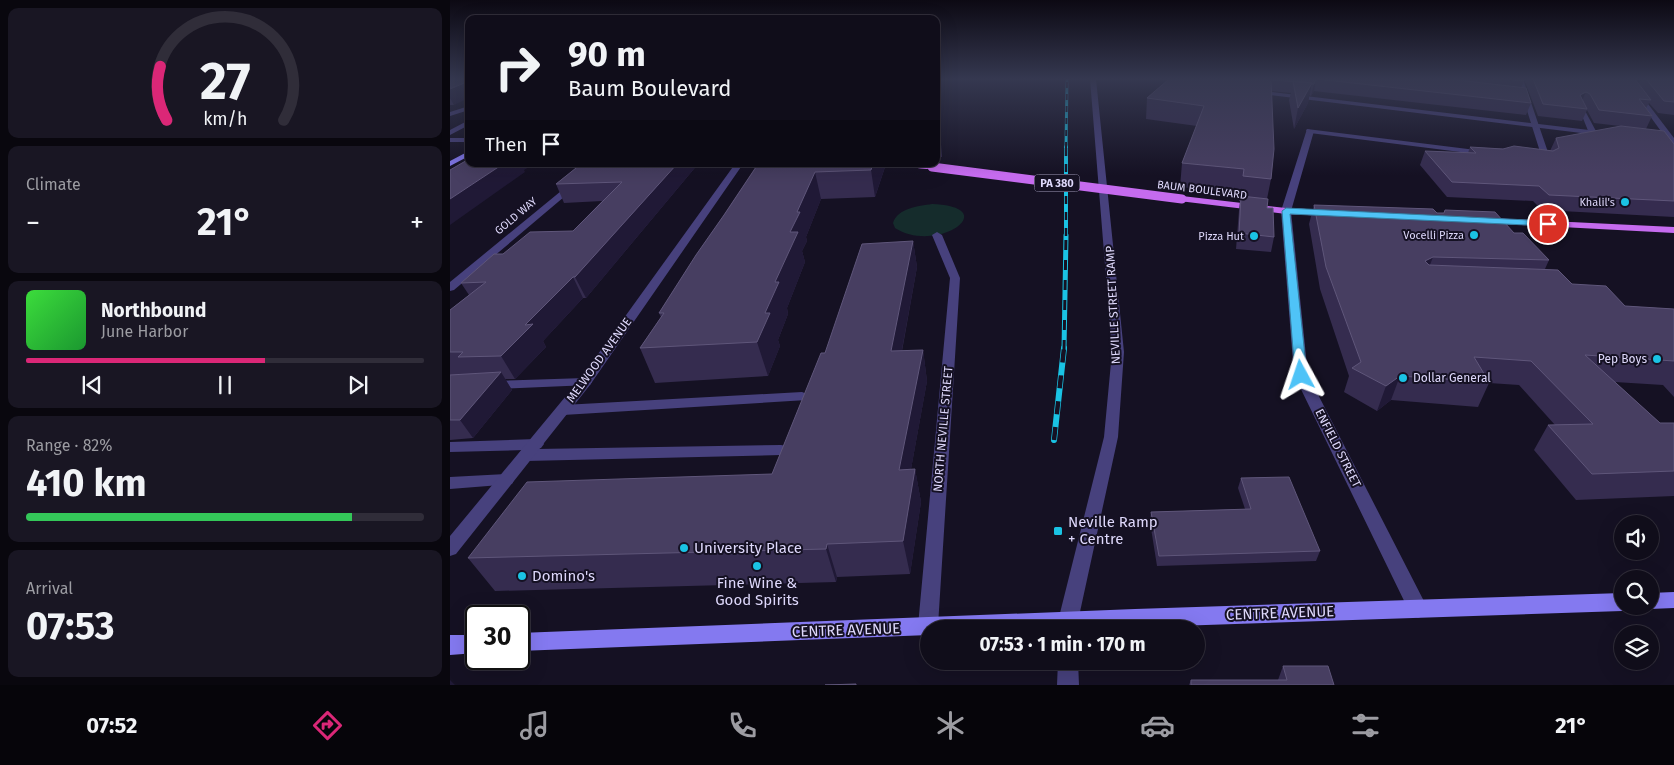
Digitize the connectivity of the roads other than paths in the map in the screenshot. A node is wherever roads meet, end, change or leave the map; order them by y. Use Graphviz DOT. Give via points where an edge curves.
graph roads {
  1 [pos="1096,111"];
  2 [pos="1410,111"];
  3 [pos="1531,111"];
  4 [pos="1582,111"];
  5 [pos="1647,111"];
  6 [pos="465,124"];
  7 [pos="1535,126"];
  8 [pos="450,133"];
  9 [pos="1593,133"];
  10 [pos="1612,135"];
  11 [pos="450,140"];
  12 [pos="465,140"];
  13 [pos="1671,142"];
  14 [pos="1489,154"];
  15 [pos="465,155"];
  16 [pos="1528,158"];
  17 [pos="450,164"];
  18 [pos="595,167"];
  19 [pos="737,167"];
  20 [pos="932,167"];
  21 [pos="1286,211"];
  22 [pos="1342,214"];
  23 [pos="1491,224"];
  24 [pos="1674,230"];
  25 [pos="937,235"];
  26 [pos="450,288"];
  27 [pos="586,382"];
  28 [pos="479,386"];
  29 [pos="802,397"];
  30 [pos="563,410"];
  31 [pos="450,447"];
  32 [pos="531,449"];
  33 [pos="781,450"];
  34 [pos="506,480"];
  35 [pos="450,482"];
  36 [pos="450,549"];
  37 [pos="1674,600"];
  38 [pos="1659,601"];
  39 [pos="1614,602"];
  40 [pos="1418,609"];
  41 [pos="928,620"];
  42 [pos="1069,620"];
  43 [pos="1177,620"];
  44 [pos="920,626"];
  45 [pos="530,642"];
  46 [pos="465,644"];
  47 [pos="450,645"];
  48 [pos="1068,670"];
  49 [pos="1068,685"];
  1 -- 42 [label="street, NEVILLE STREET RAMP" via="1118,352 1111,437"];
  2 -- 7 [label="street"];
  3 -- 7 [label="street"];
  4 -- 9 [label="street"];
  5 -- 13 [label="street"];
  6 -- 8 [label="street"];
  7 -- 9 [label="street"];
  7 -- 16 [label="street" via="1547,161"];
  9 -- 10 [label="street"];
  11 -- 12 [label="street"];
  14 -- 21 [label="street, ENFIELD STREET" via="1310,131"];
  15 -- 17 [label="main road"];
  18 -- 26 [label="street, GOLD WAY"];
  19 -- 27 [label="street, MELWOOD AVENUE"];
  20 -- 21 [label="main road, BAUM BOULEVARD / PA 380, bridge"];
  21 -- 22 [label="main road, BAUM BOULEVARD / PA 380"];
  21 -- 40 [label="street, ENFIELD STREET" via="1301,375"];
  23 -- 24 [label="main road"];
  25 -- 41 [label="street, NORTH NEVILLE STREET" via="955,278"];
  27 -- 28 [label="street"];
  27 -- 30 [label="street, MELWOOD AVENUE"];
  29 -- 30 [label="street"];
  30 -- 32 [label="street, MELWOOD AVENUE"];
  31 -- 32 [label="street"];
  32 -- 33 [label="street"];
  32 -- 34 [label="street, MELWOOD AVENUE"];
  34 -- 35 [label="street"];
  34 -- 36 [label="street, MELWOOD AVENUE"];
  37 -- 38 [label="main road"];
  39 -- 40 [label="main road, CENTRE AVENUE"];
  40 -- 43 [label="main road, CENTRE AVENUE"];
  44 -- 45 [label="main road, CENTRE AVENUE"];
  46 -- 47 [label="main road"];
  48 -- 49 [label="street"];
}
